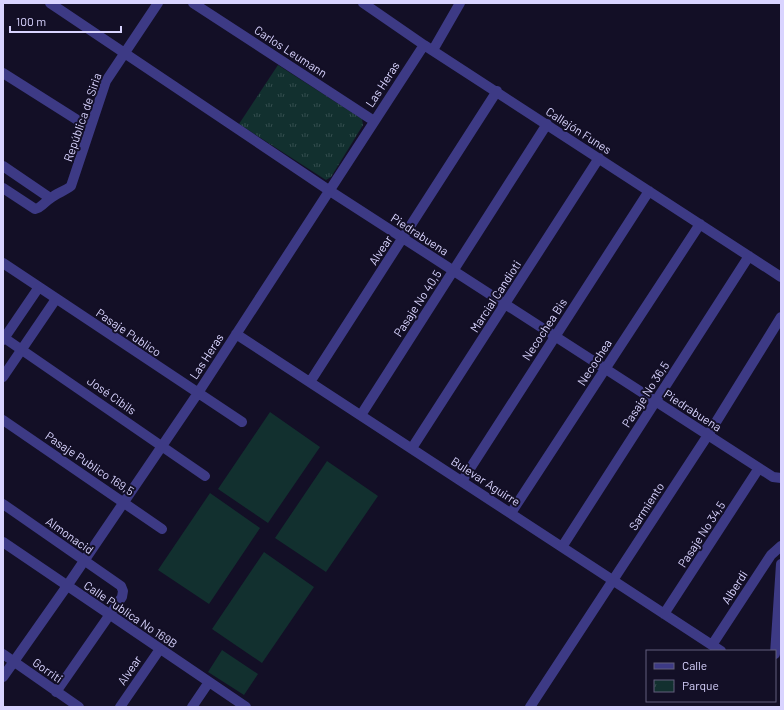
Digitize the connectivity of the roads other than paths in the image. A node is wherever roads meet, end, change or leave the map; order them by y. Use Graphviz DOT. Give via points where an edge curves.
graph roads {
  1 [pos="50,3"];
  2 [pos="158,3"];
  3 [pos="193,3"];
  4 [pos="363,3"];
  5 [pos="460,3"];
  6 [pos="424,45"];
  7 [pos="433,50"];
  8 [pos="124,52"];
  9 [pos="3,73"];
  10 [pos="497,91"];
  11 [pos="374,121"];
  12 [pos="547,124"];
  13 [pos="90,128"];
  14 [pos="599,158"];
  15 [pos="3,166"];
  16 [pos="3,188"];
  17 [pos="649,190"];
  18 [pos="330,191"];
  19 [pos="50,198"];
  20 [pos="700,224"];
  21 [pos="403,238"];
  22 [pos="749,256"];
  23 [pos="3,263"];
  24 [pos="453,271"];
  25 [pos="781,277"];
  26 [pos="39,287"];
  27 [pos="56,299"];
  28 [pos="505,304"];
  29 [pos="781,317"];
  30 [pos="236,334"];
  31 [pos="555,336"];
  32 [pos="4,338"];
  33 [pos="22,349"];
  34 [pos="605,369"];
  35 [pos="3,377"];
  36 [pos="310,382"];
  37 [pos="198,393"];
  38 [pos="656,401"];
  39 [pos="361,415"];
  40 [pos="3,420"];
  41 [pos="242,422"];
  42 [pos="708,435"];
  43 [pos="162,446"];
  44 [pos="412,448"];
  45 [pos="759,468"];
  46 [pos="205,476"];
  47 [pos="781,478"];
  48 [pos="462,481"];
  49 [pos="124,502"];
  50 [pos="3,504"];
  51 [pos="511,513"];
  52 [pos="162,528"];
  53 [pos="3,542"];
  54 [pos="781,546"];
  55 [pos="562,547"];
  56 [pos="84,560"];
  57 [pos="781,564"];
  58 [pos="613,580"];
  59 [pos="67,586"];
  60 [pos="664,614"];
  61 [pos="109,615"];
  62 [pos="712,645"];
  63 [pos="160,649"];
  64 [pos="720,650"];
  65 [pos="775,650"];
  66 [pos="3,654"];
  67 [pos="14,662"];
  68 [pos="3,677"];
  69 [pos="209,682"];
  70 [pos="56,692"];
  71 [pos="79,707"];
  72 [pos="120,707"];
  73 [pos="192,707"];
  74 [pos="246,707"];
  75 [pos="530,707"];
  1 -- 8 [label="street, Piedrabuena"];
  2 -- 8 [label="street, República de Siria"];
  3 -- 11 [label="street, Carlos Leumann"];
  4 -- 6 [label="street, Callejón Funes"];
  5 -- 7 [label="street"];
  6 -- 7 [label="street, Callejón Funes"];
  6 -- 11 [label="street, Las Heras"];
  7 -- 10 [label="street, Callejón Funes"];
  8 -- 13 [label="street, República de Siria" via="106,81"];
  8 -- 18 [label="street, Piedrabuena"];
  9 -- 13 [label="street"];
  10 -- 12 [label="street, Callejón Funes"];
  10 -- 21 [label="street, Alvear"];
  11 -- 18 [label="street, Las Heras"];
  12 -- 14 [label="street, Callejón Funes"];
  12 -- 24 [label="street, Pasaje No 40,5"];
  13 -- 19 [label="street, República de Siria" via="71,186"];
  14 -- 17 [label="street, Callejón Funes"];
  14 -- 28 [label="street, Marcial Candioti"];
  15 -- 19 [label="street"];
  16 -- 19 [label="street, República de Siria" via="35,209"];
  17 -- 20 [label="street, Callejón Funes"];
  17 -- 31 [label="street, Necochea Bis"];
  18 -- 21 [label="street, Piedrabuena"];
  18 -- 30 [label="street, Las Heras"];
  20 -- 22 [label="street, Callejón Funes"];
  20 -- 34 [label="street, Necochea"];
  21 -- 24 [label="street, Piedrabuena"];
  21 -- 36 [label="street, Alvear"];
  22 -- 25 [label="street, Callejón Funes"];
  22 -- 38 [label="street, Pasaje No 36,5"];
  23 -- 26 [label="street, Pasaje Publico"];
  24 -- 28 [label="street, Piedrabuena"];
  24 -- 39 [label="street, Pasaje No 40,5"];
  26 -- 27 [label="street, Pasaje Publico"];
  26 -- 32 [label="street"];
  27 -- 33 [label="street"];
  27 -- 37 [label="street, Pasaje Publico"];
  28 -- 31 [label="street, Piedrabuena"];
  28 -- 44 [label="street, Marcial Candioti"];
  29 -- 42 [label="street, Sarmiento"];
  30 -- 36 [label="street, Bulevar Aguirre"];
  30 -- 37 [label="street, Las Heras"];
  31 -- 34 [label="street, Piedrabuena"];
  31 -- 48 [label="street, Necochea Bis"];
  32 -- 33 [label="street, José Cibils"];
  33 -- 35 [label="street"];
  33 -- 43 [label="street, José Cibils"];
  34 -- 38 [label="street, Piedrabuena"];
  34 -- 51 [label="street, Necochea"];
  36 -- 39 [label="street, Bulevar Aguirre"];
  37 -- 41 [label="street, Pasaje Publico"];
  37 -- 43 [label="street, Las Heras"];
  38 -- 42 [label="street, Piedrabuena"];
  38 -- 55 [label="street, Pasaje No 36,5"];
  39 -- 44 [label="street, Bulevar Aguirre"];
  40 -- 49 [label="street, Pasaje Publico 169,5"];
  42 -- 45 [label="street, Piedrabuena"];
  42 -- 58 [label="street, Sarmiento"];
  43 -- 46 [label="street, José Cibils"];
  43 -- 49 [label="street, Las Heras"];
  44 -- 48 [label="street, Bulevar Aguirre"];
  45 -- 47 [label="street, Piedrabuena" via="773,477"];
  45 -- 60 [label="street, Pasaje No 34,5"];
  48 -- 51 [label="street, Bulevar Aguirre"];
  49 -- 52 [label="street, Pasaje Publico 169,5"];
  49 -- 56 [label="street, Las Heras"];
  50 -- 56 [label="street, Almonacid"];
  51 -- 55 [label="street, Bulevar Aguirre"];
  53 -- 59 [label="street, Calle Publica No 169B"];
  54 -- 62 [label="street, Alberdi" via="771,555"];
  55 -- 58 [label="street, Bulevar Aguirre"];
  56 -- 59 [label="street, Las Heras"];
  56 -- 61 [label="street, Almonacid" via="121,586 124,591 122,598"];
  57 -- 65 [label="street"];
  58 -- 60 [label="street, Bulevar Aguirre"];
  58 -- 75 [label="street, Sarmiento"];
  59 -- 61 [label="street, Calle Publica No 169B"];
  59 -- 67 [label="street, Las Heras"];
  60 -- 62 [label="street, Bulevar Aguirre"];
  61 -- 63 [label="street, Calle Publica No 169B"];
  61 -- 70 [label="street"];
  62 -- 64 [label="street, Bulevar Aguirre"];
  63 -- 69 [label="street, Calle Publica No 169B"];
  63 -- 72 [label="street, Alvear"];
  66 -- 67 [label="street, Gorriti"];
  67 -- 68 [label="street, Las Heras"];
  67 -- 70 [label="street, Gorriti"];
  69 -- 73 [label="street"];
  69 -- 74 [label="street, Calle Publica No 169B"];
  70 -- 71 [label="street, Gorriti"];
}
